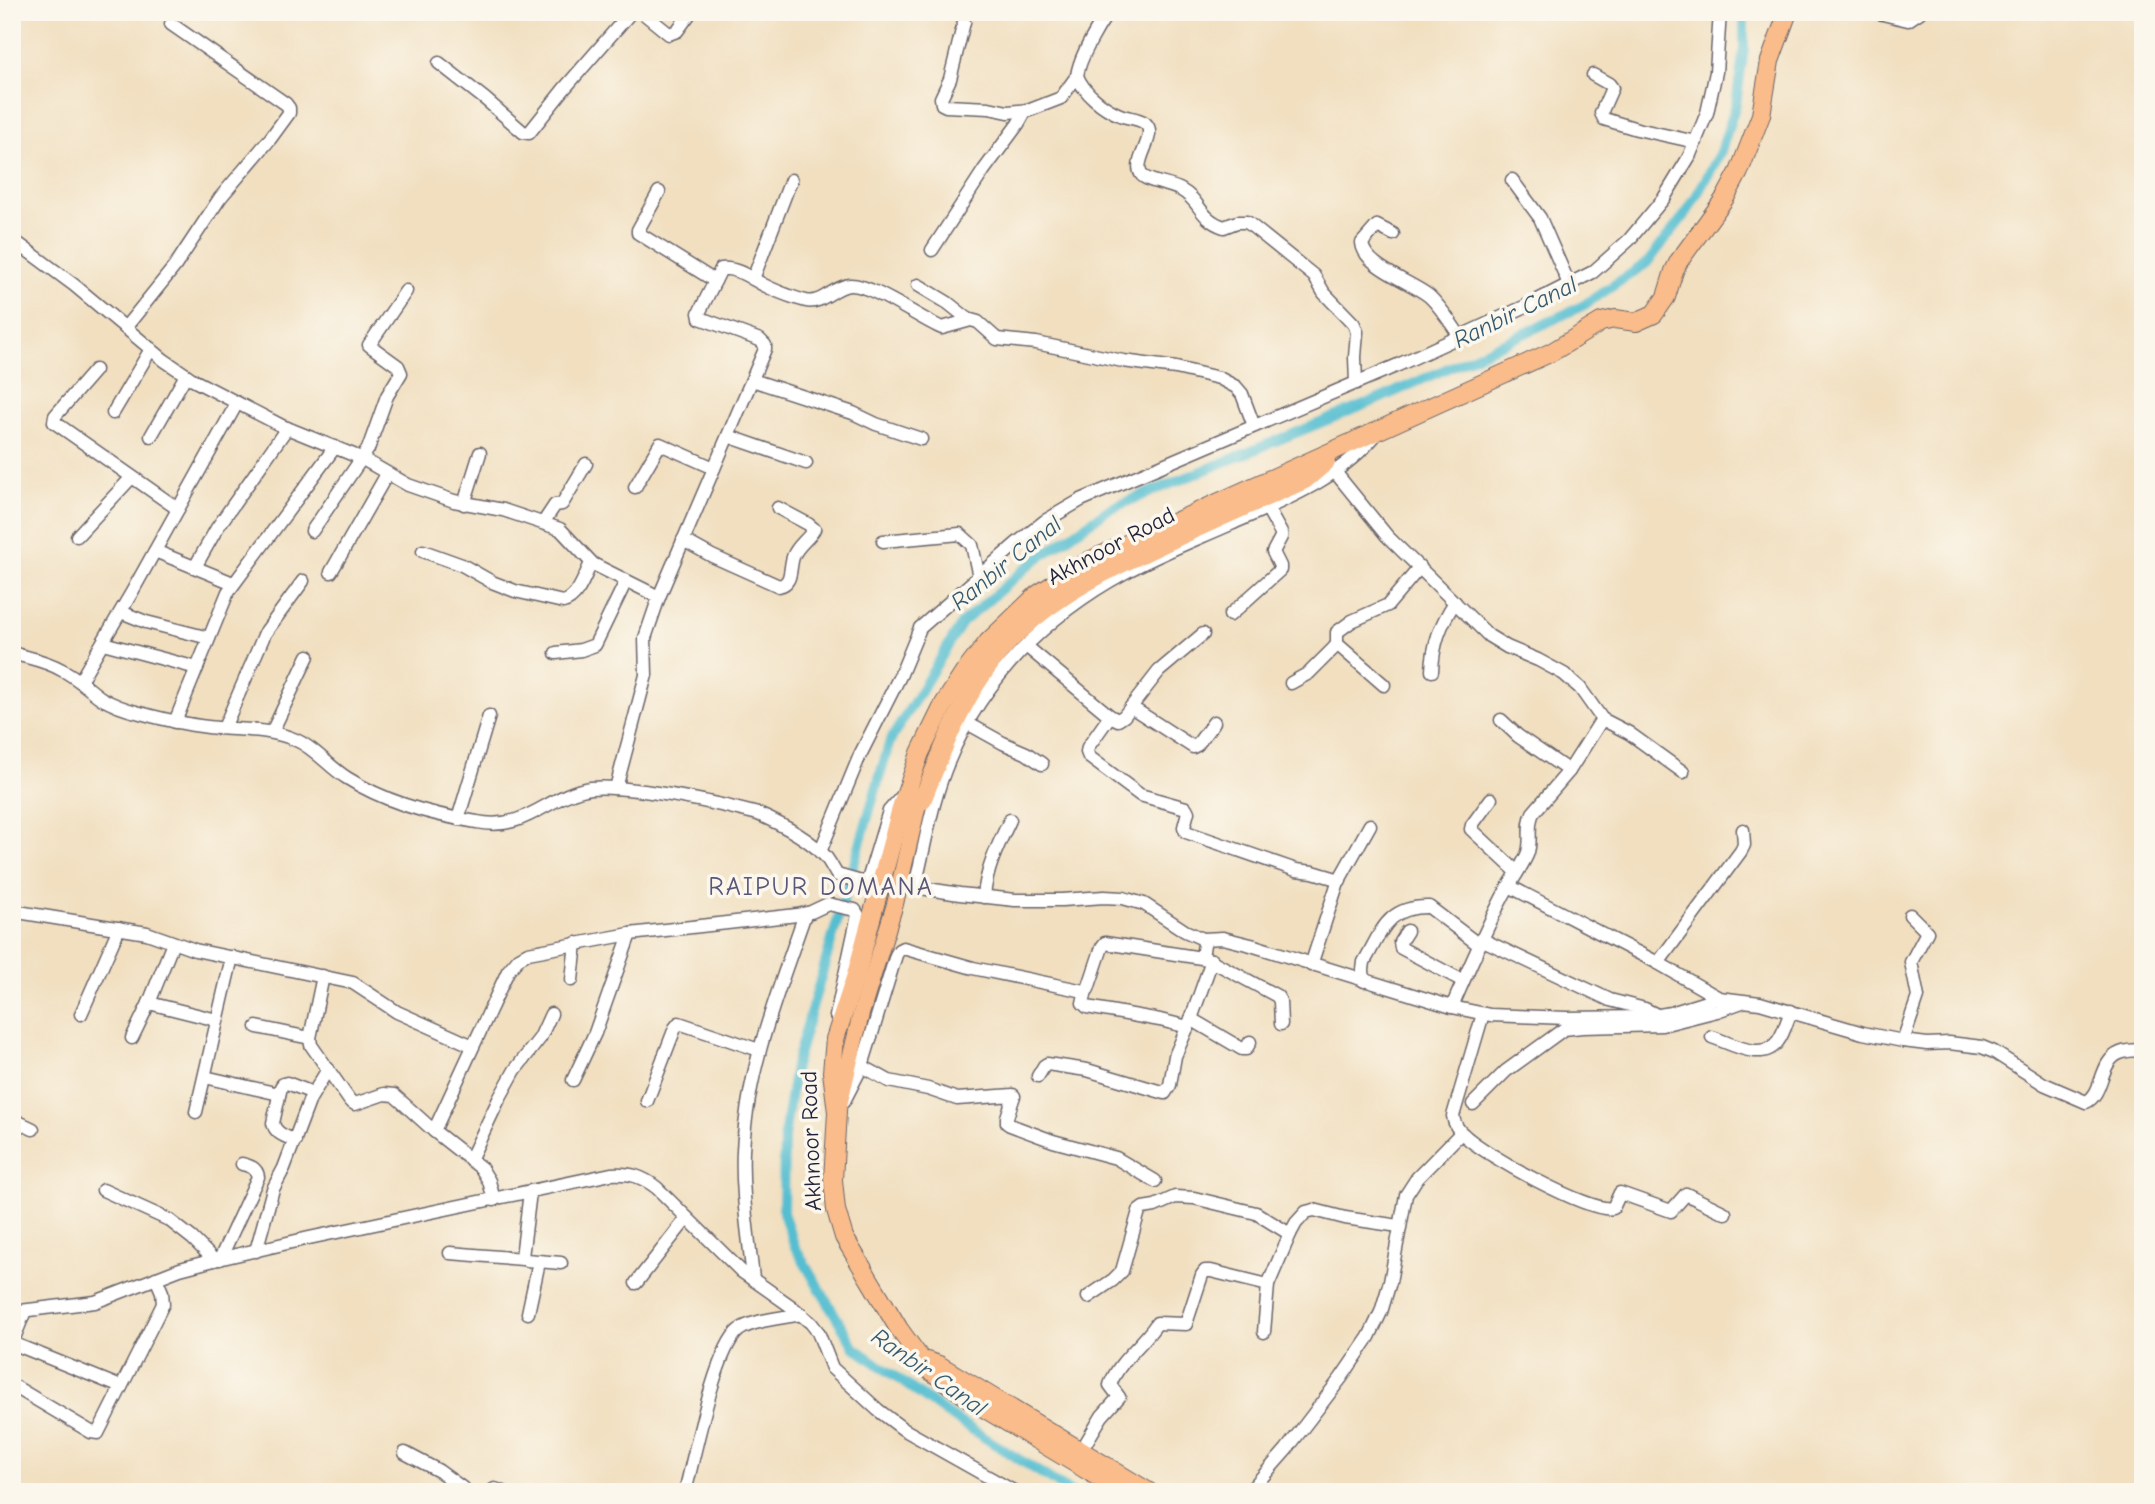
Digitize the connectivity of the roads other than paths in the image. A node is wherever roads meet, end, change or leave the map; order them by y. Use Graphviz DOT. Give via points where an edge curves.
graph roads {
  1 [pos="631,12"];
  2 [pos="642,12"];
  3 [pos="691,12"];
  4 [pos="1108,12"];
  5 [pos="1720,12"];
  6 [pos="1788,12"];
  7 [pos="1874,12"];
  8 [pos="1920,12"];
  9 [pos="964,22"];
  10 [pos="171,24"];
  11 [pos="439,63"];
  12 [pos="1593,75"];
  13 [pos="1077,76"];
  14 [pos="1026,110"];
  15 [pos="1696,142"];
  16 [pos="792,180"];
  17 [pos="1511,180"];
  18 [pos="659,192"];
  19 [pos="1393,234"];
  20 [pos="12,239"];
  21 [pos="932,250"];
  22 [pos="753,279"];
  23 [pos="715,281"];
  24 [pos="1569,284"];
  25 [pos="918,285"];
  26 [pos="406,291"];
  27 [pos="968,319"];
  28 [pos="125,328"];
  29 [pos="1460,335"];
  30 [pos="151,349"];
  31 [pos="95,370"];
  32 [pos="186,375"];
  33 [pos="752,380"];
  34 [pos="1356,383"];
  35 [pos="237,403"];
  36 [pos="113,413"];
  37 [pos="1254,426"];
  38 [pos="287,428"];
  39 [pos="1379,430"];
  40 [pos="151,436"];
  41 [pos="728,436"];
  42 [pos="921,439"];
  43 [pos="334,447"];
  44 [pos="480,453"];
  45 [pos="361,458"];
  46 [pos="806,463"];
  47 [pos="586,464"];
  48 [pos="714,468"];
  49 [pos="1335,472"];
  50 [pos="387,474"];
  51 [pos="132,477"];
  52 [pos="635,487"];
  53 [pos="464,504"];
  54 [pos="778,508"];
  55 [pos="1267,508"];
  56 [pos="178,509"];
  57 [pos="543,523"];
  58 [pos="312,531"];
  59 [pos="77,537"];
  60 [pos="684,540"];
  61 [pos="883,541"];
  62 [pos="155,551"];
  63 [pos="423,551"];
  64 [pos="591,563"];
  65 [pos="195,567"];
  66 [pos="1419,568"];
  67 [pos="331,572"];
  68 [pos="979,577"];
  69 [pos="626,580"];
  70 [pos="303,582"];
  71 [pos="233,583"];
  72 [pos="659,597"];
  73 [pos="1455,602"];
  74 [pos="121,612"];
  75 [pos="1230,615"];
  76 [pos="1203,634"];
  77 [pos="209,638"];
  78 [pos="103,643"];
  79 [pos="1337,644"];
  80 [pos="1026,646"];
  81 [pos="12,653"];
  82 [pos="556,653"];
  83 [pos="308,656"];
  84 [pos="197,668"];
  85 [pos="1432,671"];
  86 [pos="80,681"];
  87 [pos="1291,683"];
  88 [pos="1384,685"];
  89 [pos="1131,707"];
  90 [pos="489,716"];
  91 [pos="1110,716"];
  92 [pos="1602,719"];
  93 [pos="1501,720"];
  94 [pos="175,722"];
  95 [pos="1214,722"];
  96 [pos="967,723"];
  97 [pos="224,728"];
  98 [pos="272,732"];
  99 [pos="1041,764"];
  100 [pos="1569,771"];
  101 [pos="1683,772"];
  102 [pos="616,788"];
  103 [pos="913,796"];
  104 [pos="1491,799"];
  105 [pos="458,819"];
  106 [pos="1010,820"];
  107 [pos="1370,825"];
  108 [pos="1743,830"];
  109 [pos="820,852"];
  110 [pos="1517,872"];
  111 [pos="1340,880"];
  112 [pos="1508,886"];
  113 [pos="984,897"];
  114 [pos="12,911"];
  115 [pos="806,914"];
  116 [pos="1910,915"];
  117 [pos="119,928"];
  118 [pos="1407,931"];
  119 [pos="629,933"];
  120 [pos="1203,939"];
  121 [pos="1480,942"];
  122 [pos="173,943"];
  123 [pos="576,943"];
  124 [pos="232,957"];
  125 [pos="1207,959"];
  126 [pos="1658,962"];
  127 [pos="1311,965"];
  128 [pos="323,976"];
  129 [pos="572,980"];
  130 [pos="1364,981"];
  131 [pos="1463,981"];
  132 [pos="1086,991"];
  133 [pos="1719,998"];
  134 [pos="1744,1001"];
  135 [pos="149,1003"];
  136 [pos="1452,1007"];
  137 [pos="1791,1011"];
  138 [pos="81,1014"];
  139 [pos="551,1014"];
  140 [pos="1483,1014"];
  141 [pos="1659,1015"];
  142 [pos="217,1020"];
  143 [pos="1189,1023"];
  144 [pos="1281,1024"];
  145 [pos="257,1027"];
  146 [pos="837,1030"];
  147 [pos="1712,1037"];
  148 [pos="132,1038"];
  149 [pos="310,1038"];
  150 [pos="1903,1041"];
  151 [pos="1250,1042"];
  152 [pos="473,1046"];
  153 [pos="2143,1049"];
  154 [pos="759,1050"];
  155 [pos="863,1066"];
  156 [pos="328,1069"];
  157 [pos="1038,1076"];
  158 [pos="205,1077"];
  159 [pos="573,1080"];
  160 [pos="313,1093"];
  161 [pos="279,1094"];
  162 [pos="647,1101"];
  163 [pos="1472,1104"];
  164 [pos="196,1112"];
  165 [pos="837,1112"];
  166 [pos="12,1119"];
  167 [pos="33,1129"];
  168 [pos="434,1131"];
  169 [pos="1461,1133"];
  170 [pos="295,1141"];
  171 [pos="470,1160"];
  172 [pos="242,1164"];
  173 [pos="1155,1181"];
  174 [pos="103,1190"];
  175 [pos="530,1192"];
  176 [pos="494,1200"];
  177 [pos="1725,1213"];
  178 [pos="687,1218"];
  179 [pos="1399,1226"];
  180 [pos="1290,1234"];
  181 [pos="256,1251"];
  182 [pos="450,1253"];
  183 [pos="217,1259"];
  184 [pos="523,1259"];
  185 [pos="539,1262"];
  186 [pos="561,1263"];
  187 [pos="156,1278"];
  188 [pos="752,1279"];
  189 [pos="636,1283"];
  190 [pos="1268,1285"];
  191 [pos="1088,1297"];
  192 [pos="19,1311"];
  193 [pos="528,1313"];
  194 [pos="801,1314"];
  195 [pos="1264,1332"];
  196 [pos="12,1343"];
  197 [pos="920,1359"];
  198 [pos="12,1385"];
  199 [pos="121,1387"];
  200 [pos="1081,1451"];
  201 [pos="405,1453"];
  202 [pos="468,1492"];
  203 [pos="490,1492"];
  204 [pos="503,1492"];
  205 [pos="685,1492"];
  206 [pos="1015,1492"];
  207 [pos="1123,1492"];
  208 [pos="1149,1492"];
  209 [pos="1249,1492"];
  1 -- 11 [label="street" via="529,134"];
  2 -- 3 [label="street" via="669,34 677,31"];
  4 -- 13 [label="street"];
  5 -- 15 [label="street" via="1716,72"];
  6 -- 39 [label="highway, Akhnoor Road" via="1767,71 1762,115 1739,172 1679,261 1666,297 1654,314 1636,322 1601,322 1552,352"];
  7 -- 8 [label="street" via="1908,20"];
  9 -- 14 [label="street" via="942,104"];
  10 -- 28 [label="street" via="286,104 289,113"];
  12 -- 15 [label="street" via="1612,88 1601,113 1604,119"];
  13 -- 14 [label="street" via="1060,98"];
  13 -- 34 [label="street" via="1109,109 1146,124 1149,135 1140,167 1144,177 1177,187 1205,218 1220,226 1247,222 1314,276 1354,324"];
  14 -- 21 [label="street"];
  15 -- 24 [label="street" via="1664,198 1629,240 1593,272"];
  16 -- 22 [label="street"];
  17 -- 24 [label="street" via="1540,218"];
  18 -- 23 [label="street" via="638,233"];
  19 -- 29 [label="street" via="1377,226 1362,243 1363,250 1429,296"];
  20 -- 28 [label="street"];
  22 -- 23 [label="street" via="723,268"];
  22 -- 27 [label="street" via="809,302 839,288 857,286 942,328"];
  23 -- 33 [label="street" via="699,315 763,342 765,349"];
  24 -- 29 [label="street"];
  25 -- 27 [label="street"];
  26 -- 45 [label="street" via="369,343 401,373"];
  27 -- 37 [label="street" via="997,339 1219,378 1242,394"];
  28 -- 30 [label="street"];
  29 -- 34 [label="street"];
  30 -- 32 [label="street"];
  30 -- 36 [label="street"];
  31 -- 51 [label="street" via="54,422"];
  32 -- 35 [label="street"];
  32 -- 40 [label="street"];
  33 -- 41 [label="street"];
  33 -- 42 [label="street"];
  34 -- 37 [label="street"];
  35 -- 38 [label="street"];
  35 -- 56 [label="street"];
  37 -- 68 [label="street" via="1082,500 1045,521"];
  38 -- 43 [label="street"];
  38 -- 65 [label="street"];
  39 -- 49 [label="street"];
  39 -- 103 [label="highway, Akhnoor Road" via="1109,550 1037,596 1004,625 964,673 934,720 914,768"];
  41 -- 46 [label="street"];
  41 -- 48 [label="street"];
  43 -- 45 [label="street"];
  43 -- 71 [label="street"];
  44 -- 53 [label="street"];
  45 -- 50 [label="street"];
  45 -- 58 [label="street"];
  47 -- 57 [label="street" via="562,503 554,506"];
  48 -- 52 [label="street" via="660,444"];
  48 -- 60 [label="street"];
  49 -- 55 [label="street"];
  49 -- 66 [label="street"];
  50 -- 53 [label="street"];
  50 -- 67 [label="street"];
  51 -- 56 [label="street"];
  51 -- 59 [label="street"];
  53 -- 57 [label="street"];
  54 -- 60 [label="street" via="814,529 796,550 789,579 783,585 734,567"];
  55 -- 75 [label="street" via="1281,533 1273,552 1280,570"];
  55 -- 80 [label="street" via="1125,572 1064,612"];
  56 -- 62 [label="street"];
  57 -- 64 [label="street" via="565,533"];
  60 -- 72 [label="street"];
  61 -- 68 [label="street" via="960,534 972,545"];
  62 -- 65 [label="street"];
  62 -- 74 [label="street"];
  63 -- 64 [label="street" via="514,592 563,602 573,597"];
  64 -- 69 [label="street"];
  65 -- 71 [label="street"];
  66 -- 73 [label="street"];
  66 -- 79 [label="street" via="1388,605 1337,632"];
  68 -- 109 [label="street" via="920,628 913,640"];
  69 -- 72 [label="street"];
  69 -- 82 [label="street" via="595,645"];
  70 -- 97 [label="street" via="265,633"];
  71 -- 77 [label="street"];
  72 -- 102 [label="street" via="645,638 646,675"];
  73 -- 85 [label="street" via="1440,626 1432,650"];
  73 -- 92 [label="street" via="1495,640 1551,666 1575,683"];
  74 -- 77 [label="street"];
  74 -- 78 [label="street"];
  76 -- 89 [label="street" via="1159,671"];
  77 -- 84 [label="street"];
  78 -- 84 [label="street"];
  78 -- 86 [label="street"];
  79 -- 87 [label="street"];
  79 -- 88 [label="street"];
  80 -- 91 [label="street"];
  80 -- 96 [label="street" via="989,688"];
  81 -- 86 [label="street" via="50,663"];
  83 -- 98 [label="street"];
  84 -- 94 [label="street"];
  86 -- 94 [label="street" via="117,705"];
  89 -- 91 [label="street" via="1118,720"];
  89 -- 95 [label="street" via="1194,747"];
  90 -- 105 [label="street"];
  91 -- 111 [label="street" via="1088,747 1089,757 1140,796 1185,808 1186,832 1296,870"];
  92 -- 100 [label="street"];
  92 -- 101 [label="street"];
  93 -- 100 [label="street"];
  94 -- 97 [label="street"];
  96 -- 99 [label="street"];
  96 -- 113 [label="street" via="940,785 917,883 925,890"];
  97 -- 98 [label="street"];
  98 -- 105 [label="street" via="298,741 340,774 372,791"];
  100 -- 110 [label="street" via="1531,816 1529,848"];
  102 -- 105 [label="street" via="581,790 512,822"];
  102 -- 109 [label="street" via="688,797 758,814"];
  103 -- 109 [label="street" via="889,811 868,880 861,883 840,877"];
  103 -- 146 [label="highway, Akhnoor Road"];
  103 -- 165 [label="main road" via="895,904"];
  104 -- 110 [label="street" via="1471,829"];
  106 -- 113 [label="street" via="992,859"];
  107 -- 111 [label="street"];
  108 -- 126 [label="street" via="1741,851"];
  110 -- 112 [label="street"];
  111 -- 127 [label="street"];
  112 -- 121 [label="street"];
  112 -- 126 [label="street"];
  113 -- 120 [label="street" via="1123,898 1144,904"];
  114 -- 117 [label="street"];
  115 -- 119 [label="street"];
  115 -- 146 [label="street" via="831,904 856,910"];
  115 -- 154 [label="street"];
  116 -- 150 [label="street" via="1927,932 1911,960 1918,997"];
  117 -- 122 [label="street"];
  117 -- 138 [label="street"];
  118 -- 131 [label="street" via="1401,948"];
  119 -- 123 [label="street"];
  119 -- 159 [label="street" via="595,1033"];
  120 -- 125 [label="street"];
  120 -- 127 [label="street" via="1223,938"];
  121 -- 130 [label="street" via="1429,907 1399,912 1389,920 1364,962"];
  121 -- 131 [label="street"];
  121 -- 141 [label="street" via="1610,1000"];
  122 -- 124 [label="street"];
  122 -- 135 [label="street"];
  123 -- 129 [label="street"];
  123 -- 152 [label="street" via="519,958 508,971"];
  124 -- 128 [label="street"];
  124 -- 142 [label="street"];
  125 -- 132 [label="street" via="1105,943"];
  125 -- 143 [label="street"];
  125 -- 144 [label="street" via="1277,996"];
  126 -- 133 [label="street"];
  127 -- 130 [label="street"];
  128 -- 149 [label="street"];
  128 -- 152 [label="street" via="353,983 397,1012"];
  130 -- 136 [label="street"];
  131 -- 136 [label="street"];
  132 -- 143 [label="street" via="1082,1001 1087,1007"];
  132 -- 155 [label="street" via="903,948 896,955"];
  133 -- 134 [label="street"];
  133 -- 141 [label="street"];
  134 -- 137 [label="street"];
  134 -- 163 [label="street" via="1662,1025 1564,1029 1506,1071"];
  135 -- 142 [label="street"];
  135 -- 148 [label="street"];
  136 -- 140 [label="street"];
  137 -- 147 [label="street" via="1779,1041 1768,1050 1749,1050"];
  137 -- 150 [label="street"];
  139 -- 171 [label="street" via="540,1038 515,1070"];
  140 -- 141 [label="street" via="1566,1018"];
  140 -- 169 [label="street" via="1453,1116"];
  142 -- 158 [label="street"];
  143 -- 151 [label="street" via="1242,1049"];
  143 -- 157 [label="street" via="1165,1093 1061,1066 1046,1065"];
  145 -- 149 [label="street"];
  146 -- 165 [label="highway, Akhnoor Road" via="832,1057"];
  149 -- 156 [label="street"];
  150 -- 153 [label="street" via="1982,1047 2085,1102 2092,1099 2112,1059"];
  152 -- 168 [label="street"];
  154 -- 162 [label="street" via="679,1023"];
  154 -- 188 [label="street" via="743,1154"];
  155 -- 165 [label="street"];
  155 -- 173 [label="street" via="889,1081 951,1098 1013,1095 1007,1117 1010,1125 1116,1158"];
  156 -- 160 [label="street"];
  156 -- 168 [label="street" via="353,1103 391,1094"];
  158 -- 161 [label="street"];
  158 -- 164 [label="street"];
  160 -- 161 [label="street" via="287,1083"];
  160 -- 170 [label="street"];
  161 -- 170 [label="street" via="274,1128"];
  165 -- 197 [label="highway, Akhnoor Road" via="833,1180 844,1237"];
  166 -- 167 [label="street"];
  168 -- 171 [label="street"];
  169 -- 177 [label="street" via="1513,1169 1608,1209 1620,1193 1671,1211 1686,1194"];
  169 -- 179 [label="street" via="1411,1187"];
  170 -- 181 [label="street" via="273,1189"];
  171 -- 176 [label="street" via="485,1174"];
  172 -- 183 [label="street" via="252,1167 258,1177"];
  174 -- 183 [label="street" via="169,1220"];
  175 -- 176 [label="street"];
  175 -- 178 [label="street" via="611,1174 633,1174 652,1184"];
  175 -- 184 [label="street"];
  176 -- 181 [label="street"];
  178 -- 188 [label="street"];
  178 -- 189 [label="street"];
  179 -- 180 [label="street" via="1310,1210"];
  179 -- 209 [label="street" via="1390,1282 1369,1337 1286,1450"];
  180 -- 190 [label="street"];
  180 -- 191 [label="street" via="1250,1211 1194,1198 1170,1198 1139,1211 1122,1271"];
  181 -- 183 [label="street"];
  182 -- 184 [label="street"];
  183 -- 187 [label="street"];
  184 -- 185 [label="street"];
  185 -- 186 [label="street"];
  185 -- 193 [label="street"];
  187 -- 192 [label="street" via="95,1302"];
  187 -- 199 [label="street" via="163,1304"];
  188 -- 194 [label="street"];
  190 -- 195 [label="street"];
  190 -- 200 [label="street" via="1205,1271 1186,1324 1158,1322 1122,1365 1110,1383 1119,1397"];
  192 -- 196 [label="street"];
  194 -- 205 [label="street" via="749,1325 728,1344"];
  194 -- 206 [label="street" via="818,1332 832,1368 878,1410"];
  196 -- 199 [label="street"];
  197 -- 200 [label="highway" via="939,1365"];
  197 -- 207 [label="highway, Akhnoor Road" via="934,1375 977,1404"];
  198 -- 199 [label="street" via="95,1434"];
  200 -- 208 [label="highway"];
  201 -- 202 [label="street"];
  203 -- 204 [label="street"];
}
